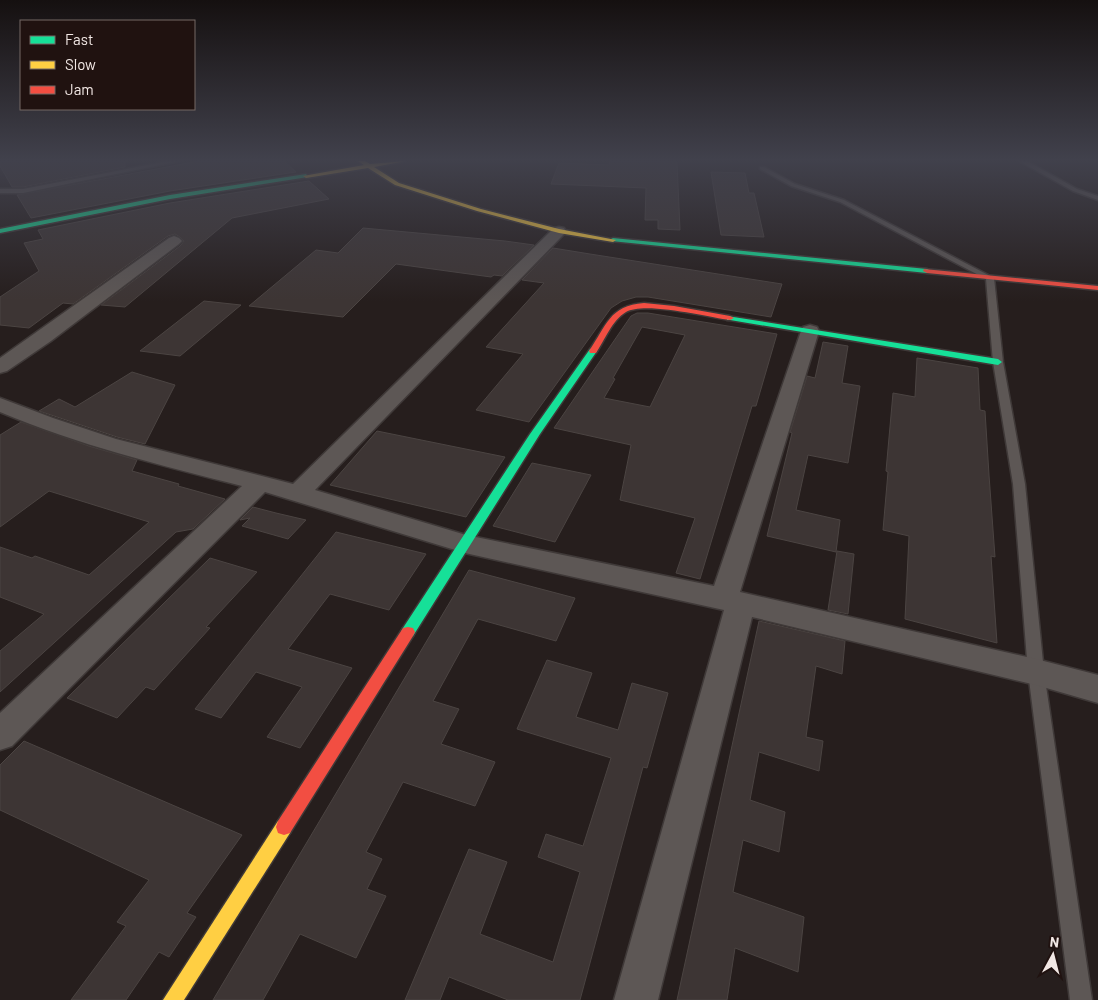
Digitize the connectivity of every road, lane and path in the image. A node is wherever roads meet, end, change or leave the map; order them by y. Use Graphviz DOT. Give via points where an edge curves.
graph roads {
  1 [pos="68,208"];
  2 [pos="117,208"];
  3 [pos="472,208"];
  4 [pos="855,208"];
  5 [pos="0,221"];
  6 [pos="0,231"];
  7 [pos="559,231"];
  8 [pos="174,241"];
  9 [pos="990,278"];
  10 [pos="1098,288"];
  11 [pos="810,331"];
  12 [pos="998,362"];
  13 [pos="0,367"];
  14 [pos="0,404"];
  15 [pos="259,484"];
  16 [pos="298,493"];
  17 [pos="465,544"];
  18 [pos="733,601"];
  19 [pos="1036,672"];
  20 [pos="1098,689"];
  21 [pos="0,735"];
  22 [pos="173,1000"];
  23 [pos="636,1000"];
  24 [pos="1081,1000"];
  1 -- 5 [label="main road"];
  2 -- 6 [label="main road"];
  3 -- 7 [label="main road"];
  4 -- 9 [label="lane"];
  7 -- 9 [label="main road" via="633,243"];
  7 -- 16 [label="street"];
  8 -- 13 [label="street"];
  9 -- 10 [label="main road"];
  9 -- 12 [label="lane"];
  11 -- 12 [label="main road"];
  11 -- 17 [label="main road" via="648,305 625,308 581,367"];
  11 -- 18 [label="street"];
  12 -- 19 [label="lane" via="1019,484"];
  14 -- 15 [label="street" via="108,444"];
  15 -- 16 [label="street"];
  15 -- 21 [label="street"];
  16 -- 17 [label="street"];
  17 -- 18 [label="street"];
  17 -- 22 [label="main road"];
  18 -- 19 [label="street"];
  18 -- 23 [label="street"];
  19 -- 20 [label="street"];
  19 -- 24 [label="lane"];
}
